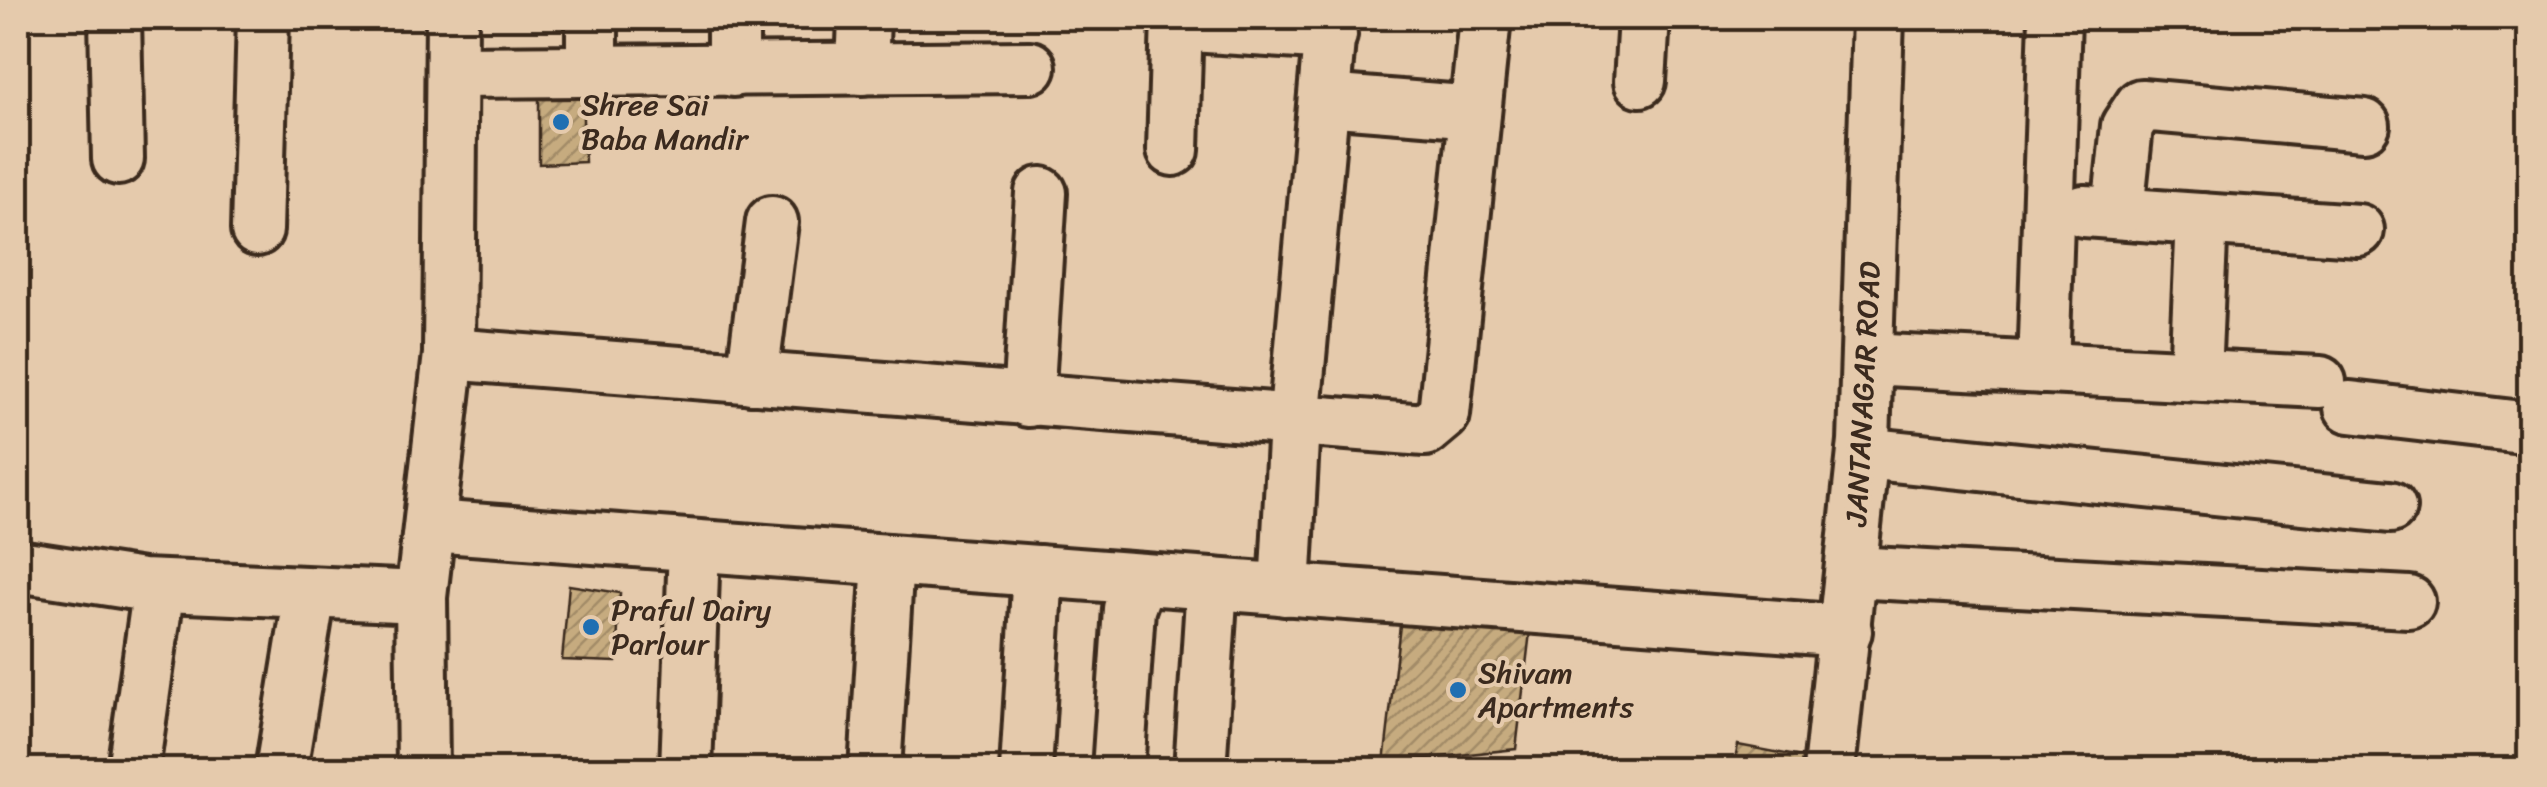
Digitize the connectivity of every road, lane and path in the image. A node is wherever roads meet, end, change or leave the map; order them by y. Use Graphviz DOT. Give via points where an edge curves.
graph roads {
  1 [pos="115,18"];
  2 [pos="263,18"];
  3 [pos="452,18"];
  4 [pos="592,18"];
  5 [pos="734,18"];
  6 [pos="864,18"];
  7 [pos="1485,18"];
  8 [pos="1644,18"];
  9 [pos="1878,18"];
  10 [pos="2056,18"];
  11 [pos="1176,21"];
  12 [pos="1331,26"];
  13 [pos="1030,66"];
  14 [pos="862,69"];
  15 [pos="733,71"];
  16 [pos="454,72"];
  17 [pos="592,72"];
  18 [pos="1640,80"];
  19 [pos="1324,100"];
  20 [pos="1475,112"];
  21 [pos="2364,125"];
  22 [pos="1174,150"];
  23 [pos="118,159"];
  24 [pos="1041,194"];
  25 [pos="2048,211"];
  26 [pos="2118,211"];
  27 [pos="2202,219"];
  28 [pos="772,222"];
  29 [pos="257,230"];
  30 [pos="2358,230"];
  31 [pos="449,354"];
  32 [pos="1867,359"];
  33 [pos="2043,368"];
  34 [pos="2195,375"];
  35 [pos="752,378"];
  36 [pos="1028,401"];
  37 [pos="1294,422"];
  38 [pos="2530,428"];
  39 [pos="1863,453"];
  40 [pos="2390,507"];
  41 [pos="430,526"];
  42 [pos="694,546"];
  43 [pos="888,560"];
  44 [pos="1038,571"];
  45 [pos="1852,572"];
  46 [pos="19,573"];
  47 [pos="1140,579"];
  48 [pos="1212,584"];
  49 [pos="159,586"];
  50 [pos="1285,590"];
  51 [pos="310,593"];
  52 [pos="421,597"];
  53 [pos="2408,602"];
  54 [pos="1846,631"];
  55 [pos="133,770"];
  56 [pos="282,770"];
  57 [pos="423,770"];
  58 [pos="686,770"];
  59 [pos="874,770"];
  60 [pos="1026,770"];
  61 [pos="1118,770"];
  62 [pos="1200,770"];
  63 [pos="1829,770"];
  1 -- 23 [label="street"];
  2 -- 29 [label="street"];
  3 -- 16 [label="street"];
  4 -- 17 [label="street"];
  5 -- 15 [label="street"];
  6 -- 14 [label="street"];
  7 -- 20 [label="street"];
  8 -- 18 [label="street"];
  9 -- 32 [label="street, JANTANAGAR ROAD"];
  10 -- 25 [label="street"];
  11 -- 12 [label="street"];
  11 -- 22 [label="street"];
  12 -- 19 [label="street"];
  13 -- 14 [label="street"];
  14 -- 15 [label="street"];
  15 -- 17 [label="street"];
  16 -- 17 [label="street"];
  16 -- 31 [label="street"];
  19 -- 20 [label="street"];
  19 -- 37 [label="street"];
  20 -- 37 [label="street" via="1444,414 1425,430"];
  21 -- 26 [label="street" via="2141,106 2127,126"];
  24 -- 36 [label="street"];
  25 -- 26 [label="street"];
  25 -- 33 [label="street"];
  26 -- 27 [label="street"];
  27 -- 30 [label="street"];
  27 -- 34 [label="street"];
  28 -- 35 [label="street"];
  31 -- 35 [label="street"];
  31 -- 41 [label="street"];
  32 -- 33 [label="street"];
  32 -- 39 [label="street, JANTANAGAR ROAD"];
  33 -- 34 [label="street"];
  34 -- 38 [label="street"];
  35 -- 36 [label="street"];
  36 -- 37 [label="street"];
  37 -- 50 [label="street"];
  39 -- 40 [label="street"];
  39 -- 45 [label="street, JANTANAGAR ROAD"];
  41 -- 42 [label="street"];
  41 -- 52 [label="street"];
  42 -- 43 [label="street"];
  42 -- 58 [label="street"];
  43 -- 44 [label="street"];
  43 -- 59 [label="street"];
  44 -- 47 [label="street"];
  44 -- 60 [label="street"];
  45 -- 53 [label="street"];
  45 -- 54 [label="street, JANTANAGAR ROAD"];
  46 -- 49 [label="street"];
  47 -- 48 [label="street"];
  47 -- 61 [label="street" via="1129,610"];
  48 -- 50 [label="street"];
  48 -- 62 [label="street"];
  49 -- 51 [label="street"];
  49 -- 55 [label="street"];
  50 -- 54 [label="street"];
  51 -- 52 [label="street"];
  51 -- 56 [label="street"];
  52 -- 57 [label="street"];
  54 -- 63 [label="street, JANTANAGAR ROAD"];
}
